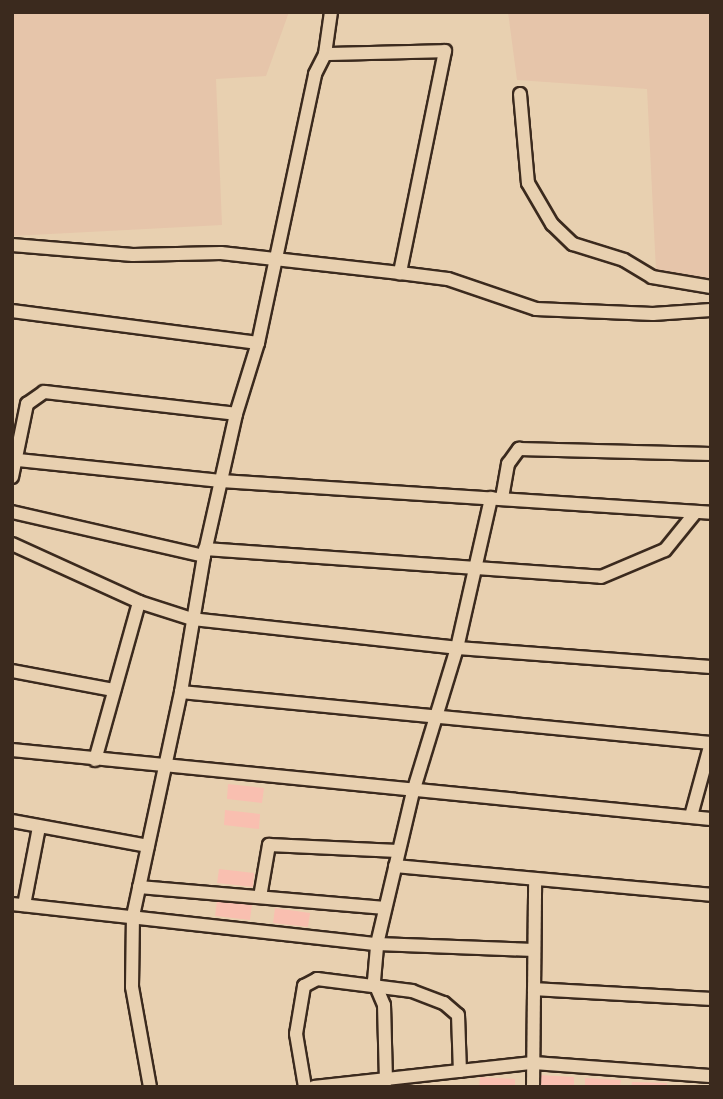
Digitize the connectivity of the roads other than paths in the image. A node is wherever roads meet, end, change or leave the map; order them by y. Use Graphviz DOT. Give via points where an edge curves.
graph roads {
  1 [pos="331,12"];
  2 [pos="325,54"];
  3 [pos="520,94"];
  4 [pos="12,245"];
  5 [pos="274,262"];
  6 [pos="400,273"];
  7 [pos="711,287"];
  8 [pos="12,310"];
  9 [pos="711,310"];
  10 [pos="258,343"];
  11 [pos="12,402"];
  12 [pos="27,404"];
  13 [pos="236,414"];
  14 [pos="711,454"];
  15 [pos="18,460"];
  16 [pos="12,477"];
  17 [pos="221,481"];
  18 [pos="497,498"];
  19 [pos="12,512"];
  20 [pos="695,513"];
  21 [pos="711,513"];
  22 [pos="12,544"];
  23 [pos="205,553"];
  24 [pos="476,567"];
  25 [pos="139,602"];
  26 [pos="192,619"];
  27 [pos="457,648"];
  28 [pos="711,667"];
  29 [pos="12,671"];
  30 [pos="114,691"];
  31 [pos="181,692"];
  32 [pos="435,717"];
  33 [pos="711,743"];
  34 [pos="12,750"];
  35 [pos="95,760"];
  36 [pos="163,768"];
  37 [pos="413,792"];
  38 [pos="691,816"];
  39 [pos="711,819"];
  40 [pos="12,821"];
  41 [pos="39,827"];
  42 [pos="148,846"];
  43 [pos="398,851"];
  44 [pos="395,866"];
  45 [pos="535,879"];
  46 [pos="139,887"];
  47 [pos="711,895"];
  48 [pos="260,897"];
  49 [pos="18,905"];
  50 [pos="385,908"];
  51 [pos="133,916"];
  52 [pos="377,944"];
  53 [pos="534,950"];
  54 [pos="377,987"];
  55 [pos="534,989"];
  56 [pos="711,999"];
  57 [pos="533,1063"];
  58 [pos="460,1070"];
  59 [pos="711,1076"];
  60 [pos="386,1081"];
  61 [pos="421,1081"];
  62 [pos="344,1085"];
  63 [pos="150,1087"];
  64 [pos="305,1087"];
  65 [pos="314,1087"];
  66 [pos="533,1087"];
  1 -- 2 [label="street"];
  2 -- 5 [label="street" via="314,74"];
  2 -- 6 [label="street" via="445,51"];
  3 -- 7 [label="street" via="528,183 552,224 573,244 624,260 652,277"];
  4 -- 5 [label="street" via="133,255 221,253"];
  5 -- 6 [label="street"];
  5 -- 10 [label="street"];
  6 -- 9 [label="street" via="447,279 536,309 653,314"];
  8 -- 10 [label="street"];
  10 -- 13 [label="street"];
  11 -- 12 [label="street"];
  12 -- 13 [label="street" via="44,392 72,393"];
  12 -- 15 [label="street"];
  13 -- 17 [label="street"];
  14 -- 18 [label="street" via="519,449 508,464"];
  15 -- 16 [label="street"];
  15 -- 17 [label="street"];
  17 -- 18 [label="street"];
  17 -- 23 [label="street"];
  18 -- 20 [label="street"];
  18 -- 24 [label="street"];
  19 -- 23 [label="street"];
  20 -- 21 [label="street"];
  20 -- 24 [label="street" via="665,550 611,576"];
  22 -- 25 [label="street"];
  23 -- 24 [label="street"];
  23 -- 26 [label="street"];
  24 -- 27 [label="street"];
  25 -- 26 [label="street"];
  25 -- 30 [label="street"];
  26 -- 27 [label="street"];
  26 -- 31 [label="street"];
  27 -- 28 [label="street"];
  27 -- 32 [label="street"];
  29 -- 30 [label="street"];
  30 -- 35 [label="street"];
  31 -- 32 [label="street"];
  31 -- 36 [label="street"];
  32 -- 33 [label="street"];
  32 -- 37 [label="street"];
  33 -- 38 [label="street"];
  34 -- 35 [label="street"];
  35 -- 36 [label="street"];
  36 -- 37 [label="street"];
  36 -- 42 [label="street"];
  37 -- 38 [label="street"];
  37 -- 43 [label="street"];
  38 -- 39 [label="street"];
  40 -- 41 [label="street"];
  41 -- 42 [label="street"];
  41 -- 49 [label="street"];
  42 -- 46 [label="street"];
  43 -- 44 [label="street"];
  43 -- 48 [label="street" via="269,845"];
  44 -- 45 [label="street"];
  44 -- 50 [label="street"];
  45 -- 47 [label="street"];
  45 -- 53 [label="street"];
  46 -- 48 [label="street"];
  46 -- 51 [label="street"];
  48 -- 50 [label="street"];
  49 -- 51 [label="street"];
  50 -- 52 [label="street"];
  51 -- 52 [label="street"];
  51 -- 63 [label="street" via="132,987"];
  52 -- 53 [label="street"];
  52 -- 54 [label="street"];
  53 -- 55 [label="street"];
  54 -- 58 [label="street" via="412,991 453,1009 458,1020"];
  54 -- 60 [label="street" via="384,1004"];
  54 -- 64 [label="street" via="327,979 304,986 296,1034"];
  55 -- 56 [label="street"];
  55 -- 57 [label="street"];
  57 -- 58 [label="street"];
  57 -- 59 [label="street"];
  57 -- 66 [label="street"];
  58 -- 61 [label="street"];
  60 -- 61 [label="street"];
  60 -- 62 [label="street"];
  62 -- 65 [label="street"];
}
